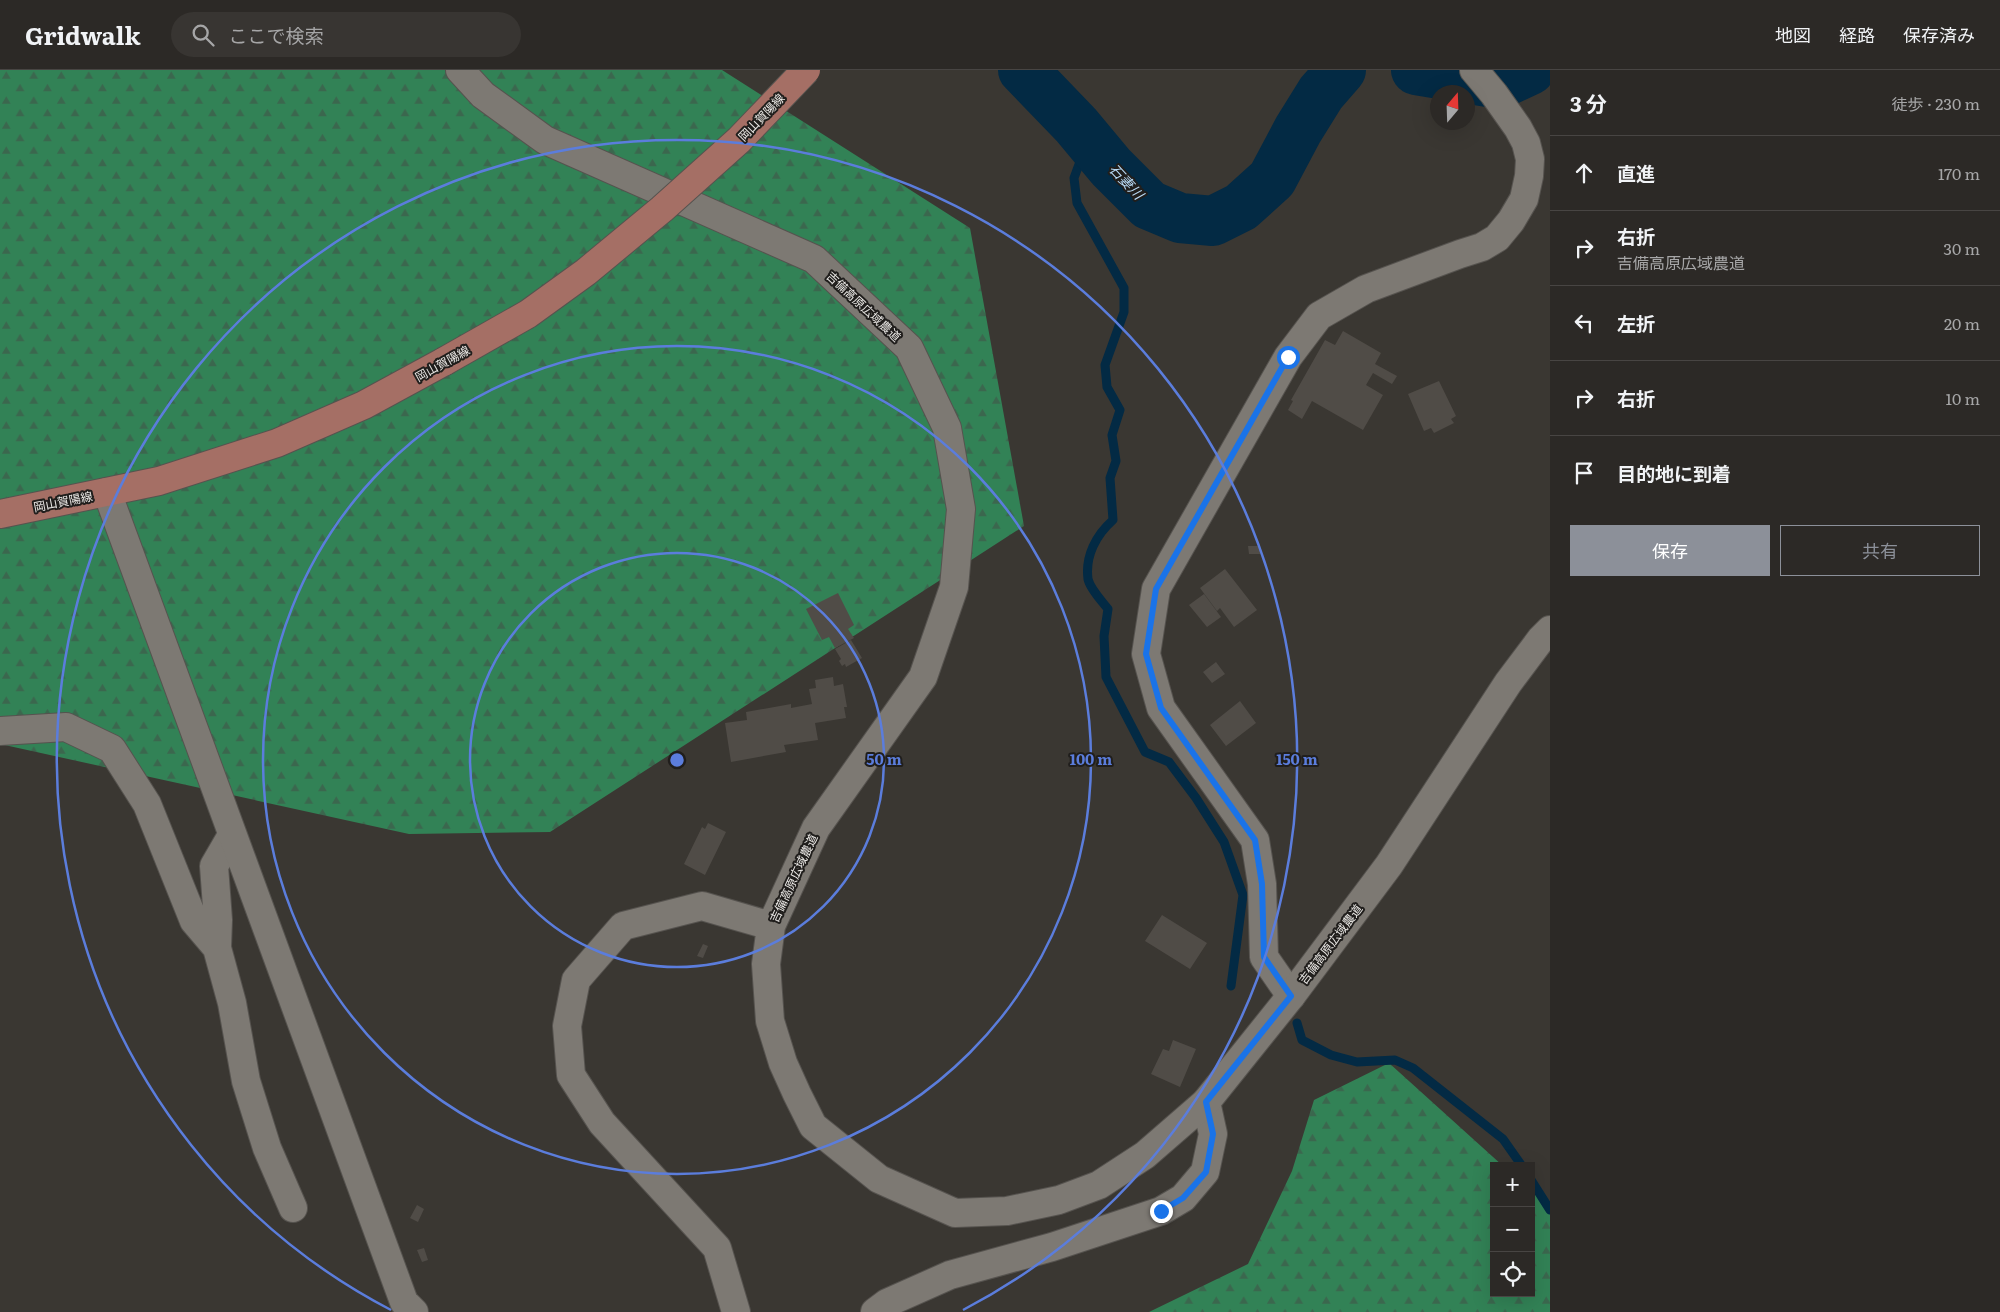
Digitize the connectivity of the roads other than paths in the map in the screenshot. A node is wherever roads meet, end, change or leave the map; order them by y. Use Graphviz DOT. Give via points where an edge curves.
graph roads {
  1 [pos="460,70"];
  2 [pos="806,70"];
  3 [pos="1474,70"];
  4 [pos="107,492"];
  5 [pos="0,514"];
  6 [pos="1550,630"];
  7 [pos="0,731"];
  8 [pos="232,835"];
  9 [pos="770,926"];
  10 [pos="217,948"];
  11 [pos="1291,996"];
  12 [pos="1206,1102"];
  13 [pos="294,1208"];
  14 [pos="414,1312"];
  15 [pos="736,1312"];
  16 [pos="875,1312"];
  1 -- 9 [label="street, 吉備高原広域農道" via="482,95 545,140 814,259 909,348 946,428 961,509 954,587 923,677 816,828"];
  2 -- 4 [label="main road, 岡山賀陽線, bridge" via="740,140 662,209 586,272 528,314 364,405 277,443 158,481"];
  3 -- 11 [label="street" via="1518,128 1530,159 1530,176 1524,198 1511,221 1497,238 1482,247 1366,289 1319,316 1288,357 1156,589 1146,654 1161,708 1255,840 1262,884 1264,957"];
  4 -- 5 [label="main road, 岡山賀陽線"];
  4 -- 8 [label="street"];
  6 -- 11 [label="street, 吉備高原広域農道" via="1508,684 1389,865"];
  7 -- 10 [label="street" via="66,726 112,749 147,804 194,921"];
  8 -- 10 [label="street" via="214,866"];
  8 -- 14 [label="street" via="404,1302"];
  9 -- 12 [label="street, 吉備高原広域農道" via="766,964 770,1021 783,1063 813,1126 879,1178 955,1213 1007,1212 1060,1200 1100,1185 1145,1155"];
  9 -- 15 [label="street" via="702,906 622,926 576,980 567,1026 572,1075 602,1124 717,1248"];
  10 -- 13 [label="street" via="232,1002 246,1081 267,1148"];
  11 -- 12 [label="street, 吉備高原広域農道"];
  12 -- 16 [label="street" via="1213,1134 1206,1172 1183,1198 1161,1211 1052,1247 950,1275 887,1303"];
}
